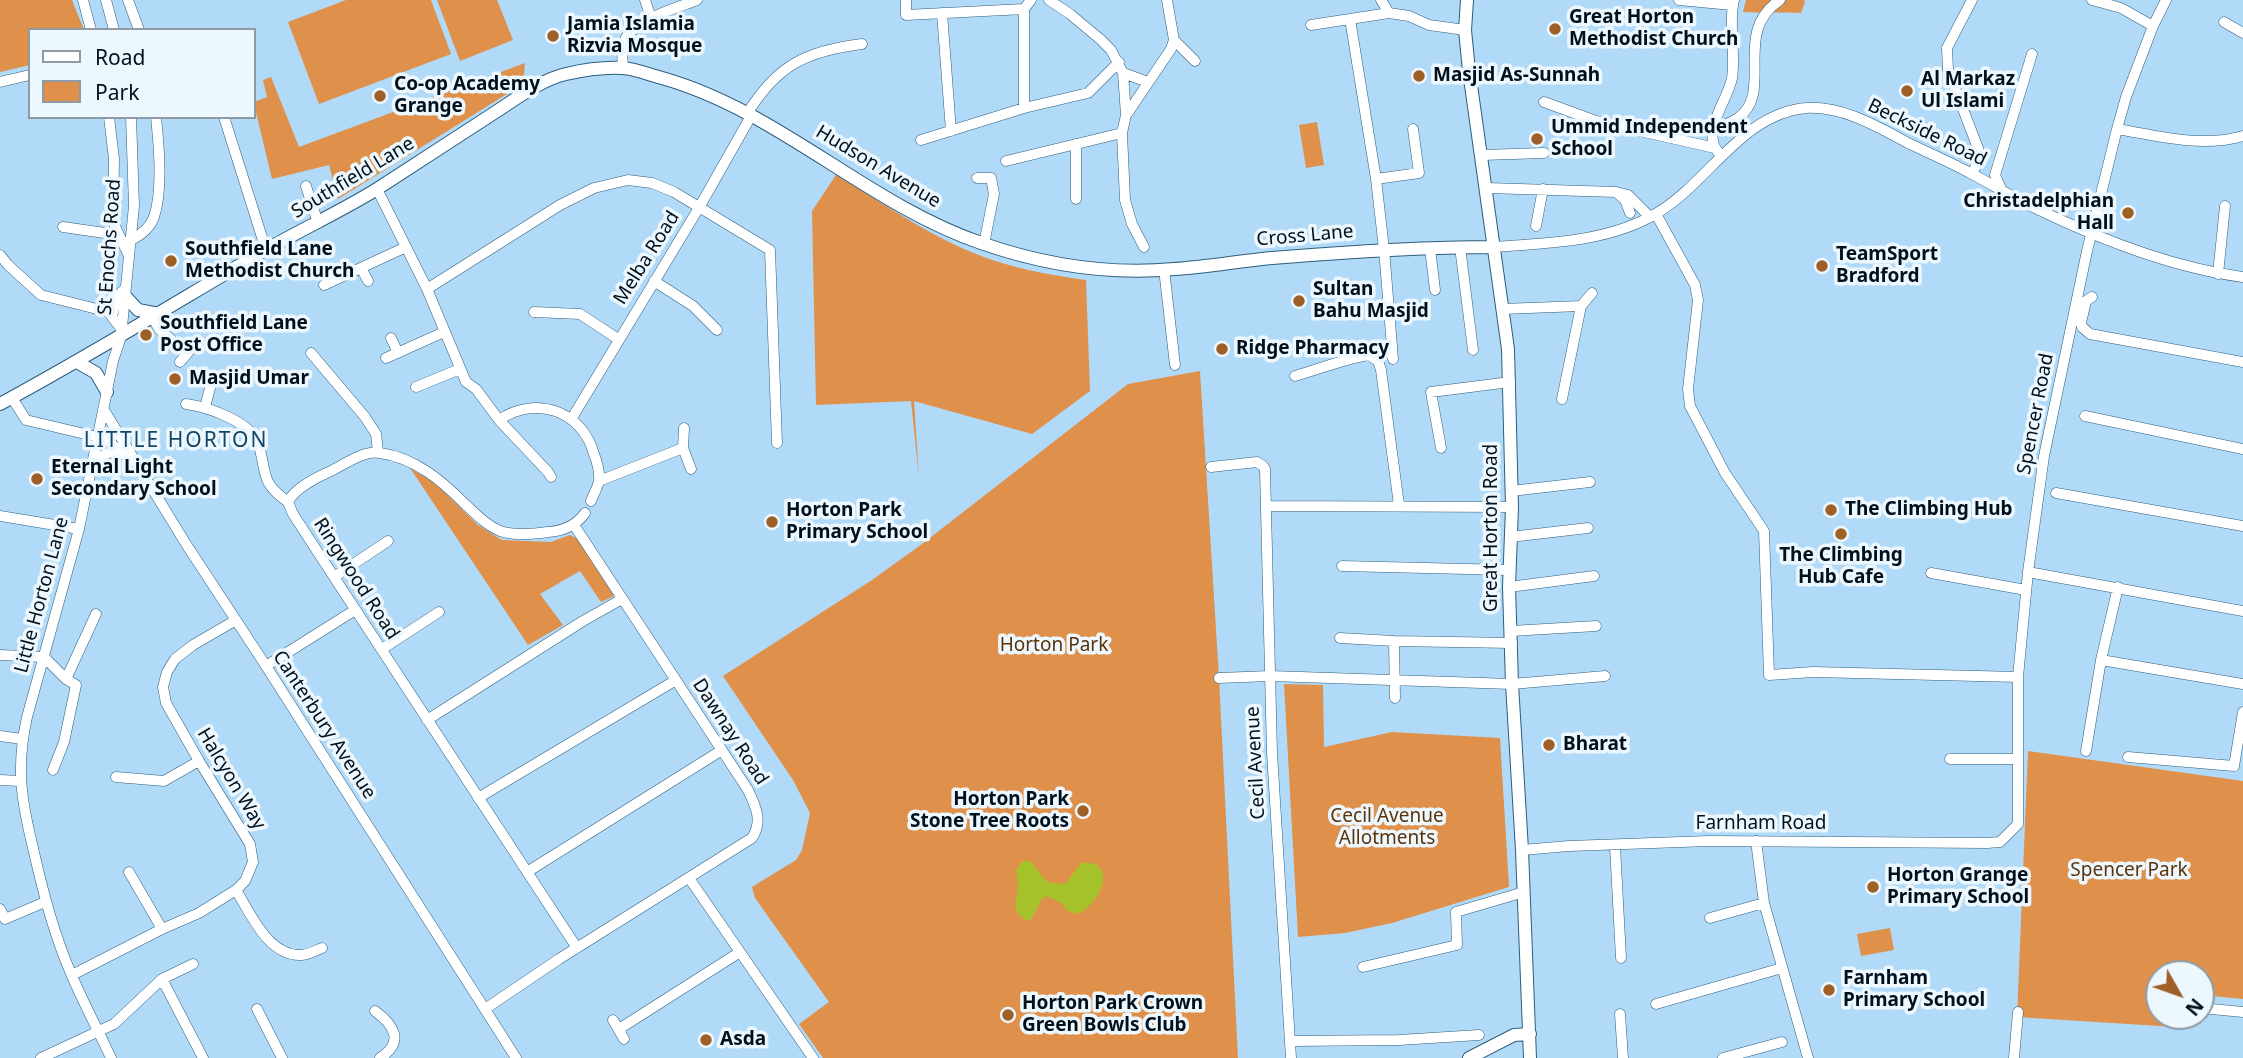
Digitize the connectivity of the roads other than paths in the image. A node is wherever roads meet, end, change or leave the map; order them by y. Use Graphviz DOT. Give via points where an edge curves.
graph roads {
  1 [pos="83,0"];
  2 [pos="106,0"];
  3 [pos="128,0"];
  4 [pos="645,0"];
  5 [pos="697,0"];
  6 [pos="906,0"];
  7 [pos="1031,0"];
  8 [pos="1049,0"];
  9 [pos="1072,0"];
  10 [pos="1167,0"];
  11 [pos="1381,0"];
  12 [pos="1467,0"];
  13 [pos="1679,0"];
  14 [pos="1780,0"];
  15 [pos="1972,0"];
  16 [pos="2092,0"];
  17 [pos="2166,0"];
  18 [pos="1733,3"];
  19 [pos="1024,9"];
  20 [pos="1062,10"];
  21 [pos="942,13"];
  22 [pos="1389,13"];
  23 [pos="651,18"];
  24 [pos="1350,19"];
  25 [pos="2224,22"];
  26 [pos="1311,25"];
  27 [pos="2153,26"];
  28 [pos="90,28"];
  29 [pos="113,28"];
  30 [pos="138,28"];
  31 [pos="1465,30"];
  32 [pos="2243,33"];
  33 [pos="1174,40"];
  34 [pos="862,44"];
  35 [pos="2032,54"];
  36 [pos="1195,61"];
  37 [pos="1119,62"];
  38 [pos="623,68"];
  39 [pos="1123,73"];
  40 [pos="28,75"];
  41 [pos="0,82"];
  42 [pos="1148,82"];
  43 [pos="1544,102"];
  44 [pos="1024,108"];
  45 [pos="749,115"];
  46 [pos="1126,115"];
  47 [pos="109,119"];
  48 [pos="131,119"];
  49 [pos="156,119"];
  50 [pos="225,119"];
  51 [pos="1413,129"];
  52 [pos="1713,129"];
  53 [pos="2117,129"];
  54 [pos="951,131"];
  55 [pos="1122,133"];
  56 [pos="2243,136"];
  57 [pos="921,140"];
  58 [pos="1076,144"];
  59 [pos="1715,148"];
  60 [pos="1544,153"];
  61 [pos="1482,155"];
  62 [pos="1723,158"];
  63 [pos="1006,161"];
  64 [pos="1972,174"];
  65 [pos="977,178"];
  66 [pos="1376,179"];
  67 [pos="306,186"];
  68 [pos="1487,188"];
  69 [pos="1543,188"];
  70 [pos="377,189"];
  71 [pos="2002,191"];
  72 [pos="1616,192"];
  73 [pos="1076,199"];
  74 [pos="313,204"];
  75 [pos="700,206"];
  76 [pos="2225,206"];
  77 [pos="297,209"];
  78 [pos="1630,213"];
  79 [pos="1652,215"];
  80 [pos="318,223"];
  81 [pos="1536,226"];
  82 [pos="64,227"];
  83 [pos="2092,232"];
  84 [pos="119,234"];
  85 [pos="131,240"];
  86 [pos="984,244"];
  87 [pos="406,247"];
  88 [pos="1144,247"];
  89 [pos="1460,247"];
  90 [pos="1493,247"];
  91 [pos="1430,248"];
  92 [pos="1384,249"];
  93 [pos="266,250"];
  94 [pos="0,255"];
  95 [pos="128,255"];
  96 [pos="361,268"];
  97 [pos="1164,270"];
  98 [pos="1122,271"];
  99 [pos="2218,274"];
  100 [pos="2243,277"];
  101 [pos="368,281"];
  102 [pos="654,281"];
  103 [pos="324,285"];
  104 [pos="427,289"];
  105 [pos="1434,290"];
  106 [pos="125,292"];
  107 [pos="1592,293"];
  108 [pos="2092,297"];
  109 [pos="1581,306"];
  110 [pos="1502,309"];
  111 [pos="534,312"];
  112 [pos="113,313"];
  113 [pos="156,316"];
  114 [pos="717,330"];
  115 [pos="444,332"];
  116 [pos="122,333"];
  117 [pos="391,338"];
  118 [pos="618,339"];
  119 [pos="195,344"];
  120 [pos="1473,350"];
  121 [pos="186,353"];
  122 [pos="311,353"];
  123 [pos="398,353"];
  124 [pos="386,358"];
  125 [pos="1393,359"];
  126 [pos="77,362"];
  127 [pos="180,362"];
  128 [pos="2243,362"];
  129 [pos="1175,365"];
  130 [pos="460,369"];
  131 [pos="1295,376"];
  132 [pos="1510,382"];
  133 [pos="416,387"];
  134 [pos="210,388"];
  135 [pos="107,392"];
  136 [pos="12,398"];
  137 [pos="1562,398"];
  138 [pos="0,404"];
  139 [pos="186,404"];
  140 [pos="205,407"];
  141 [pos="104,411"];
  142 [pos="2085,416"];
  143 [pos="572,418"];
  144 [pos="499,420"];
  145 [pos="684,428"];
  146 [pos="97,436"];
  147 [pos="777,443"];
  148 [pos="683,448"];
  149 [pos="1441,448"];
  150 [pos="2243,449"];
  151 [pos="378,452"];
  152 [pos="124,454"];
  153 [pos="93,460"];
  154 [pos="1211,467"];
  155 [pos="691,469"];
  156 [pos="140,470"];
  157 [pos="551,477"];
  158 [pos="599,481"];
  159 [pos="1590,482"];
  160 [pos="1511,491"];
  161 [pos="2056,493"];
  162 [pos="591,501"];
  163 [pos="288,502"];
  164 [pos="1266,506"];
  165 [pos="1399,506"];
  166 [pos="1512,507"];
  167 [pos="585,513"];
  168 [pos="0,516"];
  169 [pos="574,525"];
  170 [pos="2243,526"];
  171 [pos="79,528"];
  172 [pos="1588,528"];
  173 [pos="1510,537"];
  174 [pos="388,541"];
  175 [pos="1342,566"];
  176 [pos="1509,570"];
  177 [pos="2028,572"];
  178 [pos="1931,573"];
  179 [pos="1594,576"];
  180 [pos="334,577"];
  181 [pos="1509,587"];
  182 [pos="2118,587"];
  183 [pos="2026,590"];
  184 [pos="622,599"];
  185 [pos="355,610"];
  186 [pos="2243,611"];
  187 [pos="439,612"];
  188 [pos="96,614"];
  189 [pos="236,620"];
  190 [pos="1596,626"];
  191 [pos="1512,637"];
  192 [pos="1340,638"];
  193 [pos="1394,641"];
  194 [pos="382,649"];
  195 [pos="0,655"];
  196 [pos="44,657"];
  197 [pos="2101,660"];
  198 [pos="266,666"];
  199 [pos="1270,676"];
  200 [pos="1605,676"];
  201 [pos="2018,677"];
  202 [pos="1219,678"];
  203 [pos="66,679"];
  204 [pos="1396,679"];
  205 [pos="676,680"];
  206 [pos="1512,684"];
  207 [pos="2243,684"];
  208 [pos="1395,698"];
  209 [pos="2243,712"];
  210 [pos="427,720"];
  211 [pos="0,736"];
  212 [pos="22,739"];
  213 [pos="722,750"];
  214 [pos="2086,751"];
  215 [pos="2128,757"];
  216 [pos="1950,759"];
  217 [pos="2017,759"];
  218 [pos="199,761"];
  219 [pos="53,770"];
  220 [pos="116,777"];
  221 [pos="0,780"];
  222 [pos="20,781"];
  223 [pos="478,798"];
  224 [pos="1756,841"];
  225 [pos="2000,842"];
  226 [pos="1615,846"];
  227 [pos="1522,850"];
  228 [pos="130,872"];
  229 [pos="527,872"];
  230 [pos="690,878"];
  231 [pos="236,890"];
  232 [pos="1524,892"];
  233 [pos="45,902"];
  234 [pos="1764,903"];
  235 [pos="3,914"];
  236 [pos="1710,918"];
  237 [pos="162,929"];
  238 [pos="322,948"];
  239 [pos="577,948"];
  240 [pos="740,952"];
  241 [pos="1621,958"];
  242 [pos="193,964"];
  243 [pos="1363,967"];
  244 [pos="1783,968"];
  245 [pos="72,975"];
  246 [pos="162,979"];
  247 [pos="1656,1004"];
  248 [pos="257,1009"];
  249 [pos="485,1009"];
  250 [pos="2215,1009"];
  251 [pos="375,1011"];
  252 [pos="2018,1012"];
  253 [pos="2243,1012"];
  254 [pos="1620,1014"];
  255 [pos="619,1029"];
  256 [pos="99,1031"];
  257 [pos="1530,1034"];
  258 [pos="1479,1035"];
  259 [pos="1514,1035"];
  260 [pos="1291,1041"];
  261 [pos="1782,1042"];
  262 [pos="1530,1057"];
  263 [pos="41,1058"];
  264 [pos="111,1058"];
  265 [pos="203,1058"];
  266 [pos="282,1058"];
  267 [pos="380,1058"];
  268 [pos="516,1058"];
  269 [pos="813,1058"];
  270 [pos="1291,1058"];
  271 [pos="1469,1058"];
  272 [pos="1623,1058"];
  273 [pos="1723,1058"];
  274 [pos="1808,1058"];
  275 [pos="2014,1058"];
  1 -- 28 [label="street"];
  2 -- 29 [label="street"];
  3 -- 30 [label="street"];
  4 -- 23 [label="street"];
  5 -- 23 [label="street"];
  6 -- 21 [label="street" via="906,15"];
  7 -- 19 [label="street"];
  8 -- 20 [label="street"];
  9 -- 20 [label="street"];
  10 -- 33 [label="street"];
  11 -- 22 [label="street"];
  12 -- 31 [label="main road, Great Horton Road"];
  13 -- 18 [label="street"];
  14 -- 52 [label="street" via="1767,10 1756,34 1753,102 1737,120"];
  15 -- 64 [label="street" via="1947,48 1948,70 1981,156"];
  16 -- 27 [label="street" via="2121,8"];
  17 -- 27 [label="street, Spencer Road"];
  18 -- 52 [label="street" via="1732,78"];
  19 -- 21 [label="street"];
  19 -- 44 [label="street"];
  20 -- 37 [label="street" via="1100,39"];
  21 -- 54 [label="street"];
  22 -- 24 [label="street"];
  22 -- 31 [label="street"];
  23 -- 38 [label="street" via="626,37"];
  24 -- 26 [label="street"];
  24 -- 66 [label="street"];
  25 -- 32 [label="street"];
  27 -- 53 [label="street, Spencer Road"];
  31 -- 61 [label="main road, Great Horton Road"];
  33 -- 36 [label="street"];
  33 -- 42 [label="street"];
  34 -- 45 [label="street, Melba Road" via="836,47 790,65 772,80"];
  35 -- 71 [label="street" via="1995,175"];
  37 -- 39 [label="street"];
  37 -- 44 [label="street" via="1088,93"];
  38 -- 45 [label="main road, Hudson Avenue" via="682,84"];
  38 -- 70 [label="main road, Southfield Lane" via="562,75 530,89"];
  39 -- 42 [label="street"];
  39 -- 46 [label="street"];
  40 -- 41 [label="street"];
  42 -- 46 [label="street"];
  43 -- 59 [label="street" via="1596,121"];
  44 -- 54 [label="street"];
  45 -- 75 [label="street, Melba Road"];
  45 -- 86 [label="main road, Hudson Avenue" via="933,223"];
  46 -- 55 [label="street"];
  47 -- 84 [label="street" via="113,222"];
  48 -- 85 [label="street, St Enochs Road"];
  49 -- 85 [label="street" via="159,173 154,219"];
  50 -- 93 [label="street"];
  51 -- 66 [label="street" via="1419,173"];
  52 -- 59 [label="street"];
  53 -- 56 [label="street" via="2199,142"];
  53 -- 83 [label="street, Spencer Road"];
  54 -- 57 [label="street"];
  55 -- 58 [label="street"];
  55 -- 88 [label="street" via="1125,200"];
  58 -- 63 [label="street"];
  58 -- 73 [label="street"];
  59 -- 62 [label="street"];
  60 -- 61 [label="street"];
  61 -- 68 [label="main road, Great Horton Road"];
  62 -- 64 [label="street, Beckside Road" via="1764,120 1807,108 1853,116"];
  62 -- 79 [label="street, Beckside Road"];
  64 -- 71 [label="street, Beckside Road"];
  65 -- 86 [label="street" via="991,178 994,194"];
  66 -- 92 [label="street"];
  67 -- 74 [label="street"];
  68 -- 69 [label="street"];
  68 -- 90 [label="main road, Great Horton Road"];
  69 -- 72 [label="street"];
  69 -- 81 [label="street"];
  70 -- 80 [label="main road, Southfield Lane"];
  70 -- 87 [label="street"];
  71 -- 83 [label="street, Beckside Road"];
  72 -- 78 [label="street"];
  72 -- 79 [label="street" via="1628,195"];
  74 -- 77 [label="street"];
  74 -- 80 [label="street"];
  75 -- 102 [label="street, Melba Road"];
  75 -- 104 [label="street" via="652,183 628,180 594,188"];
  75 -- 147 [label="street" via="770,250"];
  76 -- 99 [label="street"];
  79 -- 90 [label="street, Beckside Road" via="1590,238"];
  79 -- 201 [label="street" via="1695,285 1698,300 1690,406 1725,473 1763,531 1769,675"];
  80 -- 93 [label="main road, Southfield Lane"];
  82 -- 84 [label="street"];
  83 -- 99 [label="street, Beckside Road"];
  83 -- 177 [label="street, Spencer Road" via="2044,456"];
  84 -- 95 [label="street"];
  85 -- 95 [label="street, St Enochs Road"];
  86 -- 98 [label="main road, Hudson Avenue" via="1043,262"];
  87 -- 96 [label="street"];
  87 -- 104 [label="street"];
  89 -- 90 [label="main road, Cross Lane"];
  89 -- 91 [label="main road, Cross Lane"];
  89 -- 120 [label="street"];
  90 -- 110 [label="main road, Great Horton Road"];
  91 -- 92 [label="main road, Cross Lane"];
  91 -- 105 [label="street"];
  92 -- 97 [label="main road, Cross Lane"];
  92 -- 125 [label="street"];
  93 -- 113 [label="main road, Southfield Lane"];
  94 -- 112 [label="street" via="41,295"];
  95 -- 106 [label="street, St Enochs Road"];
  96 -- 101 [label="street"];
  96 -- 103 [label="street"];
  97 -- 98 [label="main road, Cross Lane"];
  97 -- 129 [label="street"];
  99 -- 100 [label="street, Beckside Road"];
  102 -- 114 [label="street" via="693,306"];
  102 -- 118 [label="street, Melba Road"];
  104 -- 115 [label="street"];
  106 -- 112 [label="street" via="116,297"];
  106 -- 113 [label="main road" via="138,310"];
  106 -- 116 [label="street, St Enochs Road"];
  107 -- 109 [label="street"];
  108 -- 128 [label="street" via="2086,301 2081,323 2090,334"];
  109 -- 110 [label="street"];
  109 -- 137 [label="street"];
  110 -- 132 [label="main road, Great Horton Road"];
  111 -- 118 [label="street" via="580,314"];
  112 -- 116 [label="street"];
  113 -- 116 [label="main road, Southfield Lane"];
  113 -- 121 [label="street" via="159,329"];
  115 -- 123 [label="street"];
  115 -- 130 [label="street"];
  116 -- 126 [label="main road, Southfield Lane"];
  116 -- 135 [label="street, Little Horton Lane"];
  117 -- 123 [label="street"];
  118 -- 143 [label="street, Melba Road"];
  119 -- 121 [label="street"];
  121 -- 127 [label="street"];
  122 -- 151 [label="street" via="365,417 376,434"];
  123 -- 124 [label="street"];
  126 -- 135 [label="main road" via="96,373"];
  126 -- 136 [label="main road, Southfield Lane"];
  130 -- 133 [label="street"];
  130 -- 144 [label="street"];
  131 -- 165 [label="street" via="1369,355 1378,361"];
  132 -- 149 [label="street" via="1431,392"];
  132 -- 160 [label="main road, Great Horton Road"];
  134 -- 140 [label="street"];
  135 -- 141 [label="street, Little Horton Lane"];
  136 -- 138 [label="main road, Southfield Lane"];
  136 -- 146 [label="street" via="26,420"];
  139 -- 140 [label="street, Ringwood Road"];
  140 -- 163 [label="street, Ringwood Road" via="250,431 259,444 265,477"];
  141 -- 146 [label="street, Little Horton Lane"];
  141 -- 156 [label="street, Canterbury Avenue"];
  142 -- 150 [label="street"];
  143 -- 144 [label="street" via="520,408"];
  143 -- 158 [label="street" via="592,447"];
  144 -- 157 [label="street"];
  145 -- 148 [label="street"];
  146 -- 152 [label="street"];
  146 -- 153 [label="street, Little Horton Lane"];
  148 -- 155 [label="street"];
  148 -- 158 [label="street"];
  151 -- 163 [label="street" via="320,476"];
  151 -- 169 [label="street" via="411,461 436,477 483,522 502,531 536,534"];
  152 -- 153 [label="street" via="111,452"];
  152 -- 156 [label="street"];
  153 -- 171 [label="street, Little Horton Lane"];
  154 -- 164 [label="street, Cecil Avenue" via="1257,462 1264,466"];
  156 -- 189 [label="street, Canterbury Avenue"];
  158 -- 162 [label="street"];
  159 -- 160 [label="street"];
  160 -- 166 [label="main road, Great Horton Road"];
  161 -- 170 [label="street"];
  163 -- 180 [label="street, Ringwood Road"];
  164 -- 165 [label="street"];
  164 -- 199 [label="street, Cecil Avenue"];
  165 -- 166 [label="street"];
  166 -- 173 [label="main road, Great Horton Road"];
  167 -- 169 [label="street"];
  168 -- 171 [label="street"];
  169 -- 184 [label="street, Dawnay Road"];
  171 -- 196 [label="street, Little Horton Lane"];
  172 -- 173 [label="street"];
  173 -- 176 [label="main road, Great Horton Road"];
  174 -- 180 [label="street"];
  175 -- 176 [label="street"];
  176 -- 181 [label="main road, Great Horton Road"];
  177 -- 182 [label="street"];
  177 -- 183 [label="street, Spencer Road"];
  178 -- 183 [label="street"];
  179 -- 181 [label="street"];
  180 -- 185 [label="street, Ringwood Road"];
  181 -- 191 [label="main road, Great Horton Road"];
  182 -- 186 [label="street"];
  182 -- 197 [label="street"];
  183 -- 201 [label="street, Spencer Road"];
  184 -- 205 [label="street, Dawnay Road"];
  184 -- 210 [label="street"];
  185 -- 194 [label="street, Ringwood Road"];
  185 -- 198 [label="street"];
  187 -- 194 [label="street"];
  188 -- 203 [label="street"];
  189 -- 198 [label="street, Canterbury Avenue"];
  189 -- 218 [label="street, Halcyon Way" via="175,659 163,687 166,703"];
  190 -- 191 [label="street"];
  191 -- 193 [label="street"];
  191 -- 206 [label="main road, Great Horton Road"];
  192 -- 193 [label="street"];
  193 -- 204 [label="street"];
  194 -- 210 [label="street, Ringwood Road"];
  195 -- 196 [label="street"];
  196 -- 203 [label="street"];
  196 -- 212 [label="street, Little Horton Lane"];
  197 -- 207 [label="street"];
  197 -- 214 [label="street"];
  198 -- 249 [label="street, Canterbury Avenue"];
  199 -- 202 [label="street"];
  199 -- 204 [label="street"];
  199 -- 260 [label="street, Cecil Avenue"];
  200 -- 206 [label="street"];
  201 -- 217 [label="street, Spencer Road"];
  203 -- 219 [label="street" via="76,685"];
  204 -- 206 [label="street"];
  204 -- 208 [label="street"];
  205 -- 213 [label="street, Dawnay Road"];
  205 -- 223 [label="street"];
  206 -- 227 [label="main road, Great Horton Road"];
  209 -- 215 [label="street" via="2234,766"];
  210 -- 223 [label="street, Ringwood Road"];
  211 -- 212 [label="street"];
  212 -- 222 [label="street, Little Horton Lane"];
  213 -- 229 [label="street"];
  213 -- 230 [label="street, Dawnay Road" via="756,807 758,828 752,838"];
  216 -- 217 [label="street"];
  217 -- 225 [label="street, Spencer Road" via="2018,824"];
  218 -- 220 [label="street" via="164,781"];
  218 -- 231 [label="street, Halcyon Way" via="250,844 253,862"];
  221 -- 222 [label="street"];
  222 -- 233 [label="street, Little Horton Lane"];
  223 -- 229 [label="street, Ringwood Road"];
  224 -- 225 [label="street, Farnham Road"];
  224 -- 226 [label="street, Farnham Road"];
  224 -- 234 [label="street"];
  226 -- 227 [label="street, Farnham Road"];
  226 -- 241 [label="street"];
  227 -- 232 [label="main road, Great Horton Road"];
  228 -- 237 [label="street"];
  229 -- 239 [label="street, Ringwood Road"];
  230 -- 239 [label="street, Dawnay Road"];
  230 -- 240 [label="street"];
  231 -- 237 [label="street, Halcyon Way"];
  231 -- 238 [label="street" via="275,947 303,956"];
  232 -- 243 [label="street" via="1456,912 1457,945"];
  232 -- 257 [label="main road, Great Horton Road"];
  233 -- 235 [label="street"];
  233 -- 245 [label="street, Little Horton Lane"];
  234 -- 236 [label="street"];
  234 -- 244 [label="street"];
  237 -- 245 [label="street, Halcyon Way"];
  239 -- 249 [label="street, Dawnay Road"];
  240 -- 255 [label="street"];
  240 -- 269 [label="street"];
  242 -- 246 [label="street"];
  244 -- 247 [label="street"];
  244 -- 274 [label="street"];
  245 -- 256 [label="street, Little Horton Lane"];
  246 -- 256 [label="street" via="114,1024"];
  246 -- 265 [label="street"];
  248 -- 266 [label="street"];
  249 -- 268 [label="street, Canterbury Avenue"];
  250 -- 253 [label="street"];
  251 -- 267 [label="street" via="395,1034 394,1044"];
  252 -- 275 [label="street"];
  254 -- 272 [label="street"];
  256 -- 263 [label="street"];
  256 -- 264 [label="street, Little Horton Lane"];
  257 -- 259 [label="main road"];
  257 -- 262 [label="main road, Great Horton Road"];
  258 -- 260 [label="street"];
  259 -- 262 [label="main road"];
  259 -- 271 [label="main road"];
  260 -- 270 [label="street, Cecil Avenue"];
  261 -- 273 [label="street"];
}
